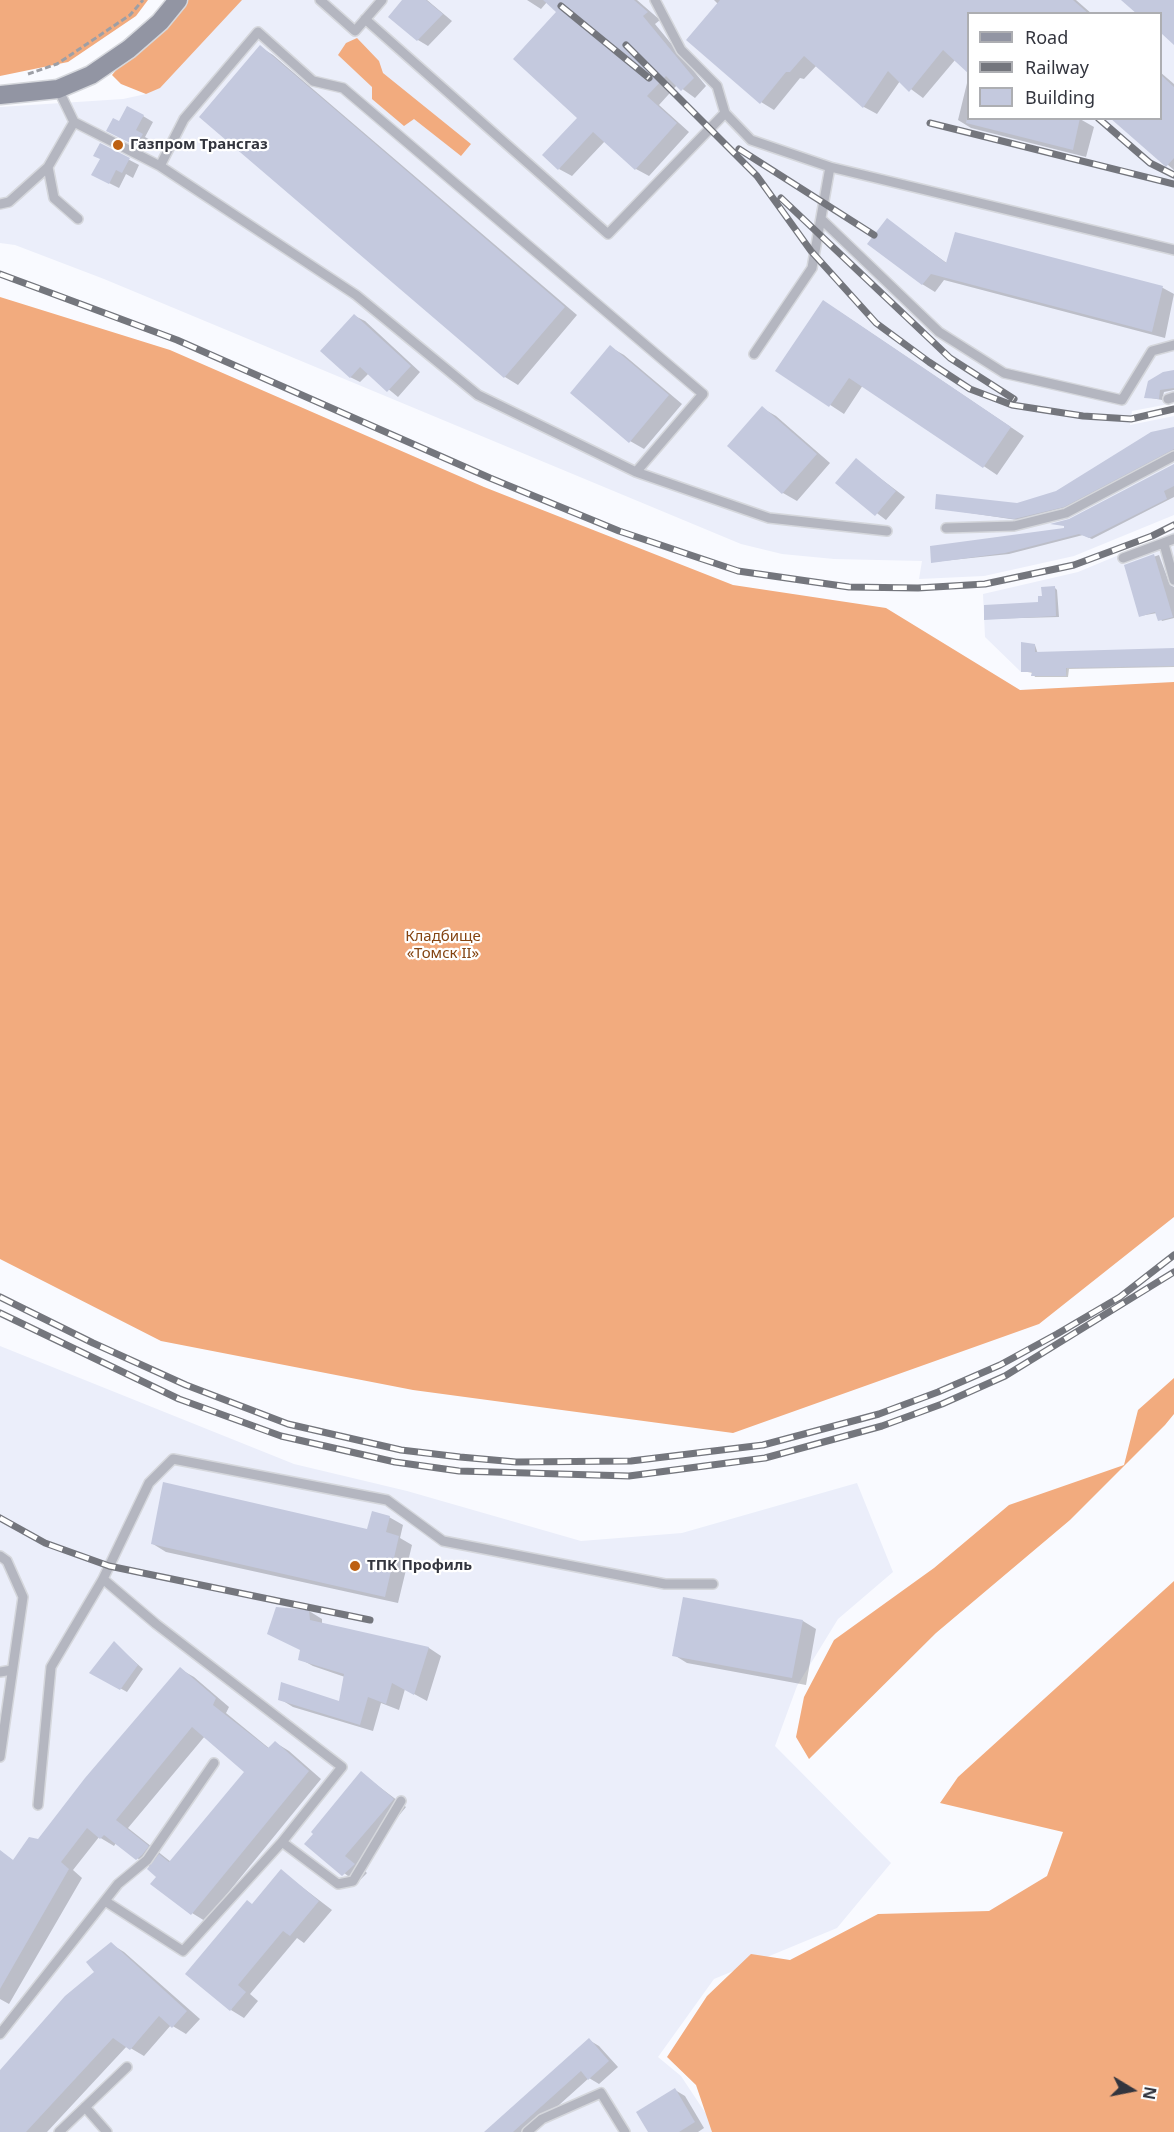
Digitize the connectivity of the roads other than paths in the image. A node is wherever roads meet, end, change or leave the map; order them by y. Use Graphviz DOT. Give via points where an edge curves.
graph roads {
  1 [pos="178,0"];
  2 [pos="320,0"];
  3 [pos="382,0"];
  4 [pos="656,0"];
  5 [pos="365,19"];
  6 [pos="58,89"];
  7 [pos="0,95"];
  8 [pos="724,113"];
  9 [pos="75,122"];
  10 [pos="160,166"];
  11 [pos="48,167"];
  12 [pos="830,167"];
  13 [pos="0,204"];
  14 [pos="78,219"];
  15 [pos="821,219"];
  16 [pos="1174,250"];
  17 [pos="1174,345"];
  18 [pos="754,354"];
  19 [pos="1174,456"];
  20 [pos="636,472"];
  21 [pos="946,528"];
  22 [pos="887,531"];
  23 [pos="1174,539"];
  24 [pos="1164,544"];
  25 [pos="1123,558"];
  26 [pos="1174,580"];
  27 [pos="0,1556"];
  28 [pos="103,1579"];
  29 [pos="713,1584"];
  30 [pos="12,1670"];
  31 [pos="0,1672"];
  32 [pos="0,1757"];
  33 [pos="214,1763"];
  34 [pos="401,1801"];
  35 [pos="38,1805"];
  36 [pos="282,1842"];
  37 [pos="105,1901"];
  38 [pos="0,2034"];
  39 [pos="127,2067"];
  40 [pos="86,2107"];
  41 [pos="59,2132"];
  42 [pos="107,2132"];
  43 [pos="527,2132"];
  44 [pos="625,2132"];
  1 -- 6 [label="main road" via="129,49 91,75"];
  2 -- 5 [label="lane" via="355,31"];
  3 -- 5 [label="lane"];
  4 -- 8 [label="lane" via="681,51 717,86"];
  5 -- 8 [label="lane" via="608,234"];
  6 -- 7 [label="main road"];
  6 -- 9 [label="lane"];
  8 -- 12 [label="lane" via="751,140"];
  9 -- 10 [label="lane"];
  9 -- 11 [label="lane"];
  10 -- 20 [label="lane" via="356,295 478,395"];
  10 -- 20 [label="lane" via="184,118 258,32 314,81 343,88 702,394"];
  11 -- 13 [label="lane" via="9,202"];
  11 -- 14 [label="lane" via="54,198"];
  12 -- 15 [label="lane"];
  12 -- 16 [label="lane"];
  15 -- 17 [label="lane" via="939,332 1004,373 1122,400 1152,351"];
  15 -- 18 [label="lane" via="812,268"];
  19 -- 21 [label="lane" via="1066,513 1014,526"];
  20 -- 22 [label="lane" via="768,518"];
  23 -- 24 [label="lane"];
  24 -- 25 [label="lane"];
  24 -- 26 [label="lane"];
  27 -- 30 [label="lane" via="7,1561 23,1597"];
  28 -- 29 [label="lane" via="149,1483 173,1459 387,1500 443,1541 665,1584"];
  28 -- 35 [label="lane" via="51,1667"];
  28 -- 36 [label="lane" via="342,1767"];
  30 -- 31 [label="lane"];
  30 -- 32 [label="lane"];
  33 -- 37 [label="lane" via="147,1860 118,1884"];
  34 -- 36 [label="lane" via="353,1881 338,1884"];
  36 -- 37 [label="lane" via="183,1952"];
  37 -- 38 [label="lane"];
  39 -- 40 [label="lane"];
  40 -- 41 [label="lane"];
  40 -- 42 [label="lane"];
  43 -- 44 [label="lane" via="542,2119 601,2093"];
}
